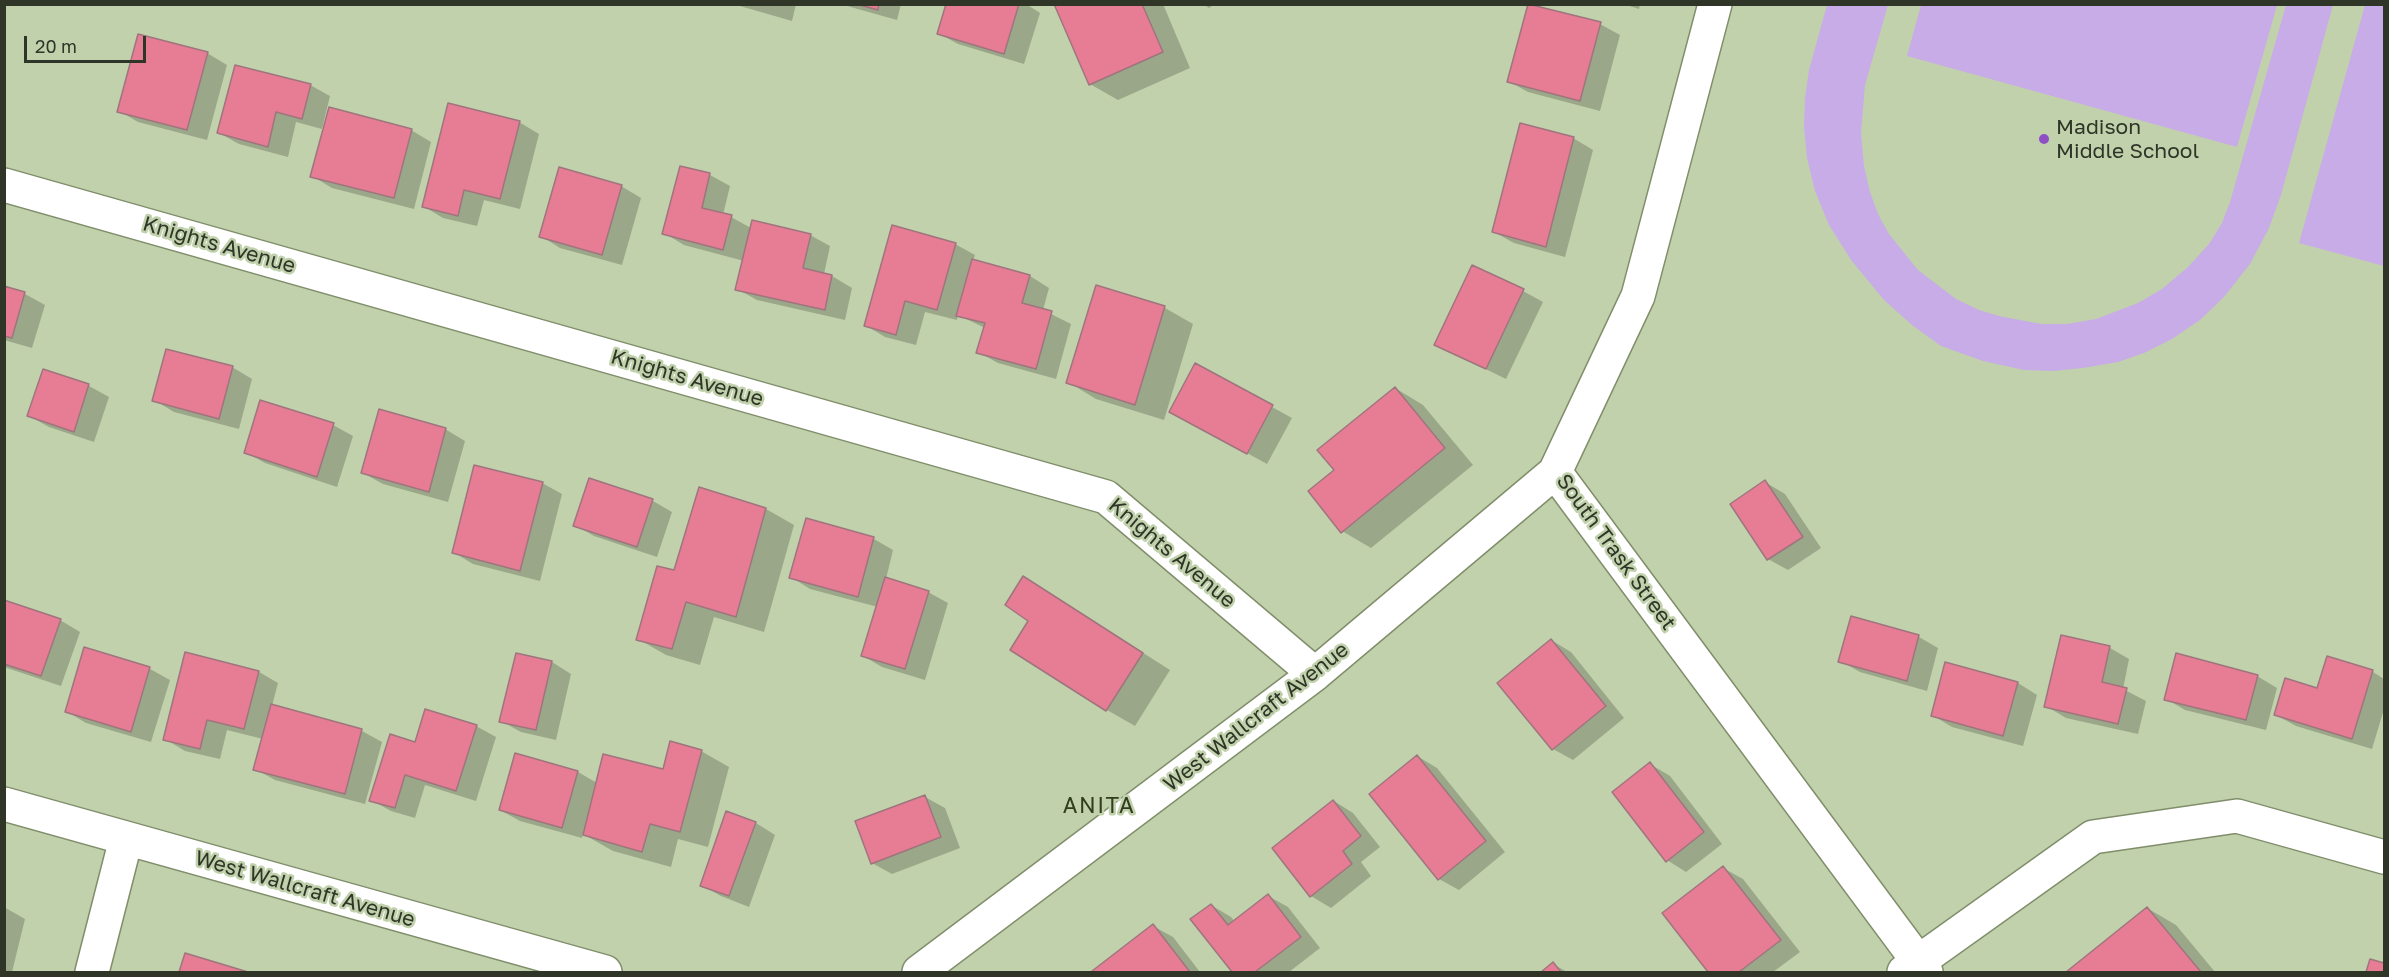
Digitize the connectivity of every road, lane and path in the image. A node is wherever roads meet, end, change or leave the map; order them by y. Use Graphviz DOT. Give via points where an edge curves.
graph roads {
  1 [pos="1716,4"];
  2 [pos="4,185"];
  3 [pos="1555,472"];
  4 [pos="1315,674"];
  5 [pos="4,804"];
  6 [pos="126,839"];
  7 [pos="2385,857"];
  8 [pos="1916,969"];
  9 [pos="92,972"];
  10 [pos="605,972"];
  11 [pos="919,972"];
  1 -- 3 [label="street, South Trask Street" via="1638,296"];
  2 -- 4 [label="street, Knights Avenue" via="1106,496"];
  3 -- 4 [label="street, West Wallcraft Avenue"];
  3 -- 8 [label="street, South Trask Street"];
  4 -- 11 [label="street, West Wallcraft Avenue"];
  5 -- 6 [label="street, West Wallcraft Avenue"];
  6 -- 9 [label="street"];
  6 -- 10 [label="street, West Wallcraft Avenue"];
  7 -- 8 [label="street" via="2238,816 2093,837"];
}
